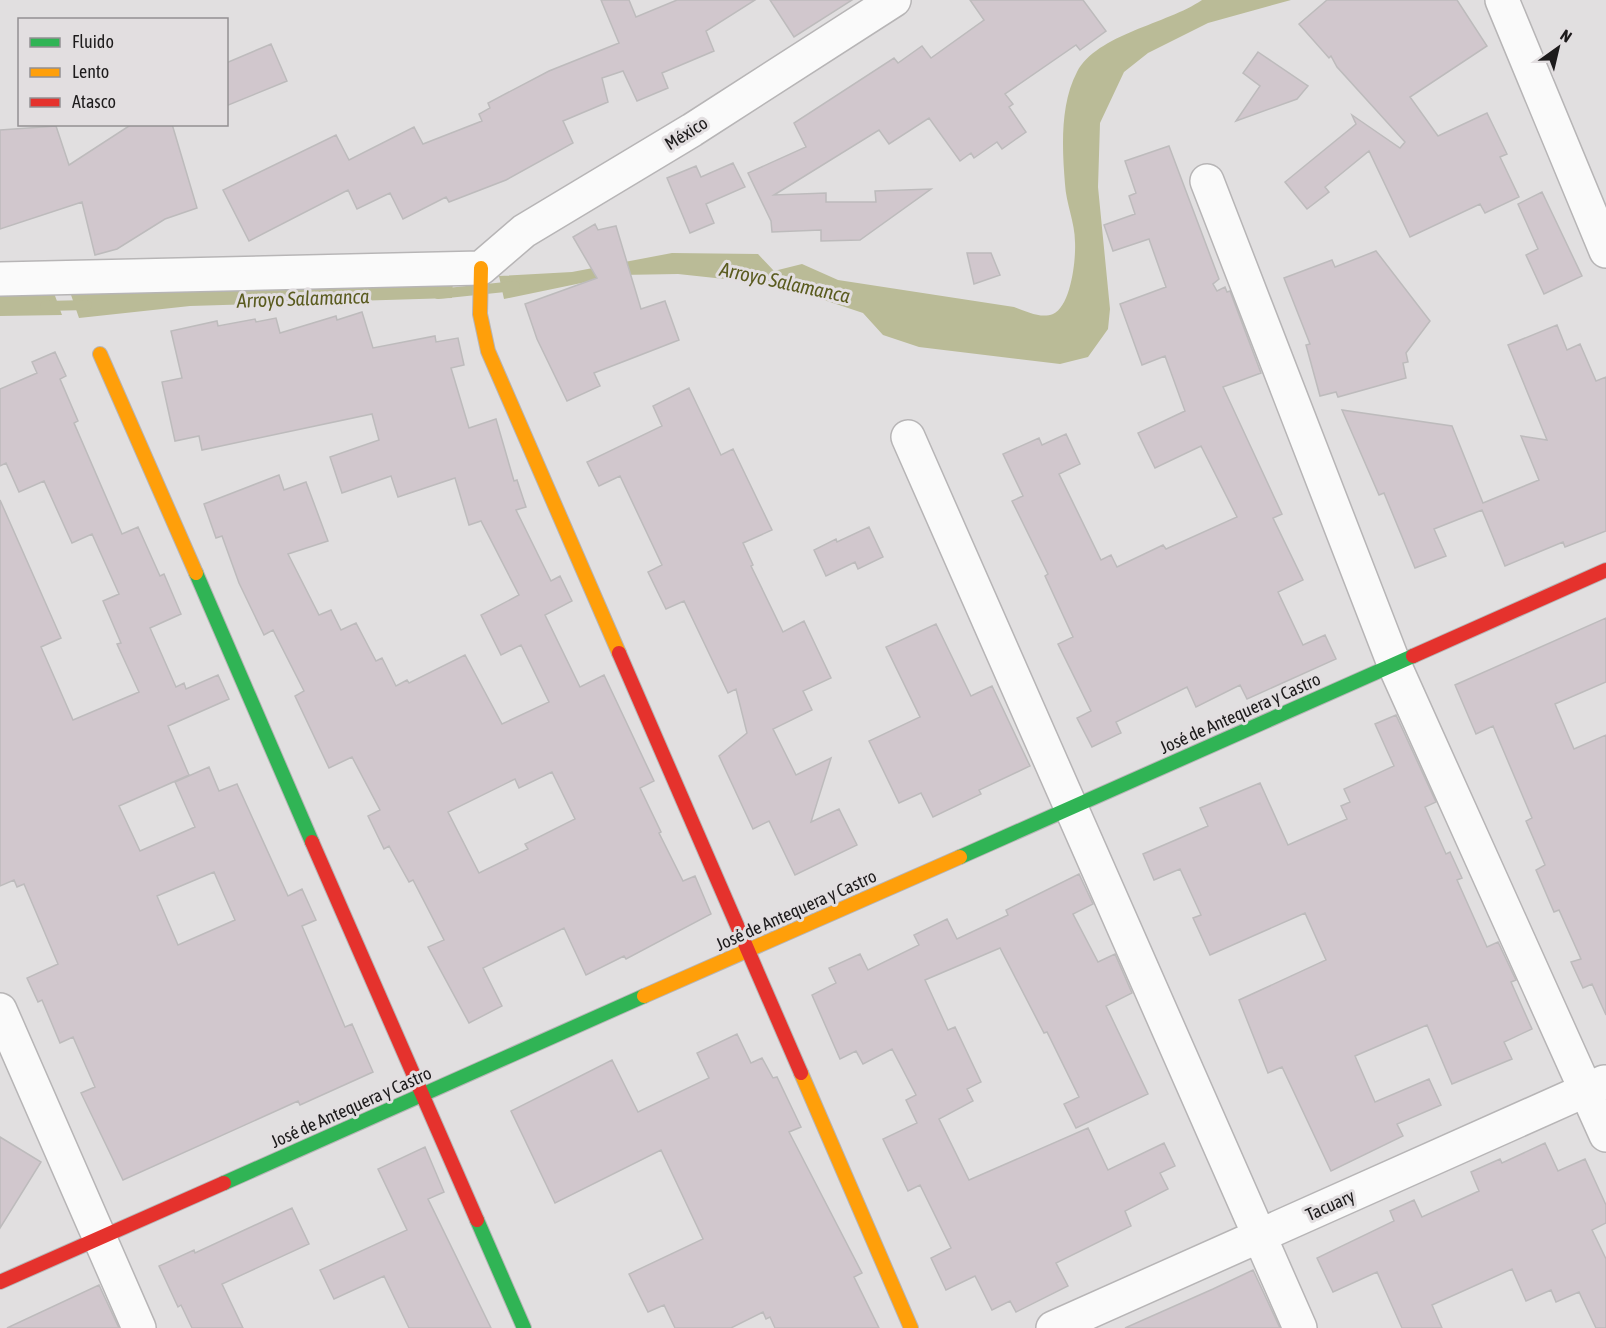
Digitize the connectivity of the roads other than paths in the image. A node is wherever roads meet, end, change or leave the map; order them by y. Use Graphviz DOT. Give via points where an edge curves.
graph roads {
  1 [pos="894,0"];
  2 [pos="1502,0"];
  3 [pos="1207,181"];
  4 [pos="1606,251"];
  5 [pos="481,274"];
  6 [pos="0,279"];
  7 [pos="100,354"];
  8 [pos="908,437"];
  9 [pos="1606,570"];
  10 [pos="1394,664"];
  11 [pos="1070,808"];
  12 [pos="746,951"];
  13 [pos="0,1010"];
  14 [pos="1596,1086"];
  15 [pos="422,1095"];
  16 [pos="1606,1135"];
  17 [pos="1260,1237"];
  18 [pos="100,1238"];
  19 [pos="0,1282"];
  20 [pos="139,1328"];
  21 [pos="524,1328"];
  22 [pos="911,1328"];
  23 [pos="1053,1328"];
  24 [pos="1300,1328"];
  1 -- 5 [label="street, México" via="692,130 524,231"];
  2 -- 4 [label="street"];
  3 -- 10 [label="street"];
  5 -- 6 [label="street"];
  5 -- 12 [label="street" via="480,314 488,351"];
  7 -- 15 [label="street"];
  8 -- 11 [label="street"];
  9 -- 10 [label="street, José de Antequera y Castro"];
  10 -- 11 [label="street, José de Antequera y Castro"];
  10 -- 14 [label="street"];
  11 -- 12 [label="street, José de Antequera y Castro"];
  11 -- 17 [label="street"];
  12 -- 15 [label="street, José de Antequera y Castro"];
  12 -- 22 [label="street"];
  13 -- 18 [label="street"];
  14 -- 16 [label="street"];
  14 -- 17 [label="street, Tacuary"];
  15 -- 18 [label="street, José de Antequera y Castro"];
  15 -- 21 [label="street"];
  17 -- 23 [label="street, Tacuary"];
  17 -- 24 [label="street"];
  18 -- 19 [label="street, José de Antequera y Castro"];
  18 -- 20 [label="street"];
}
